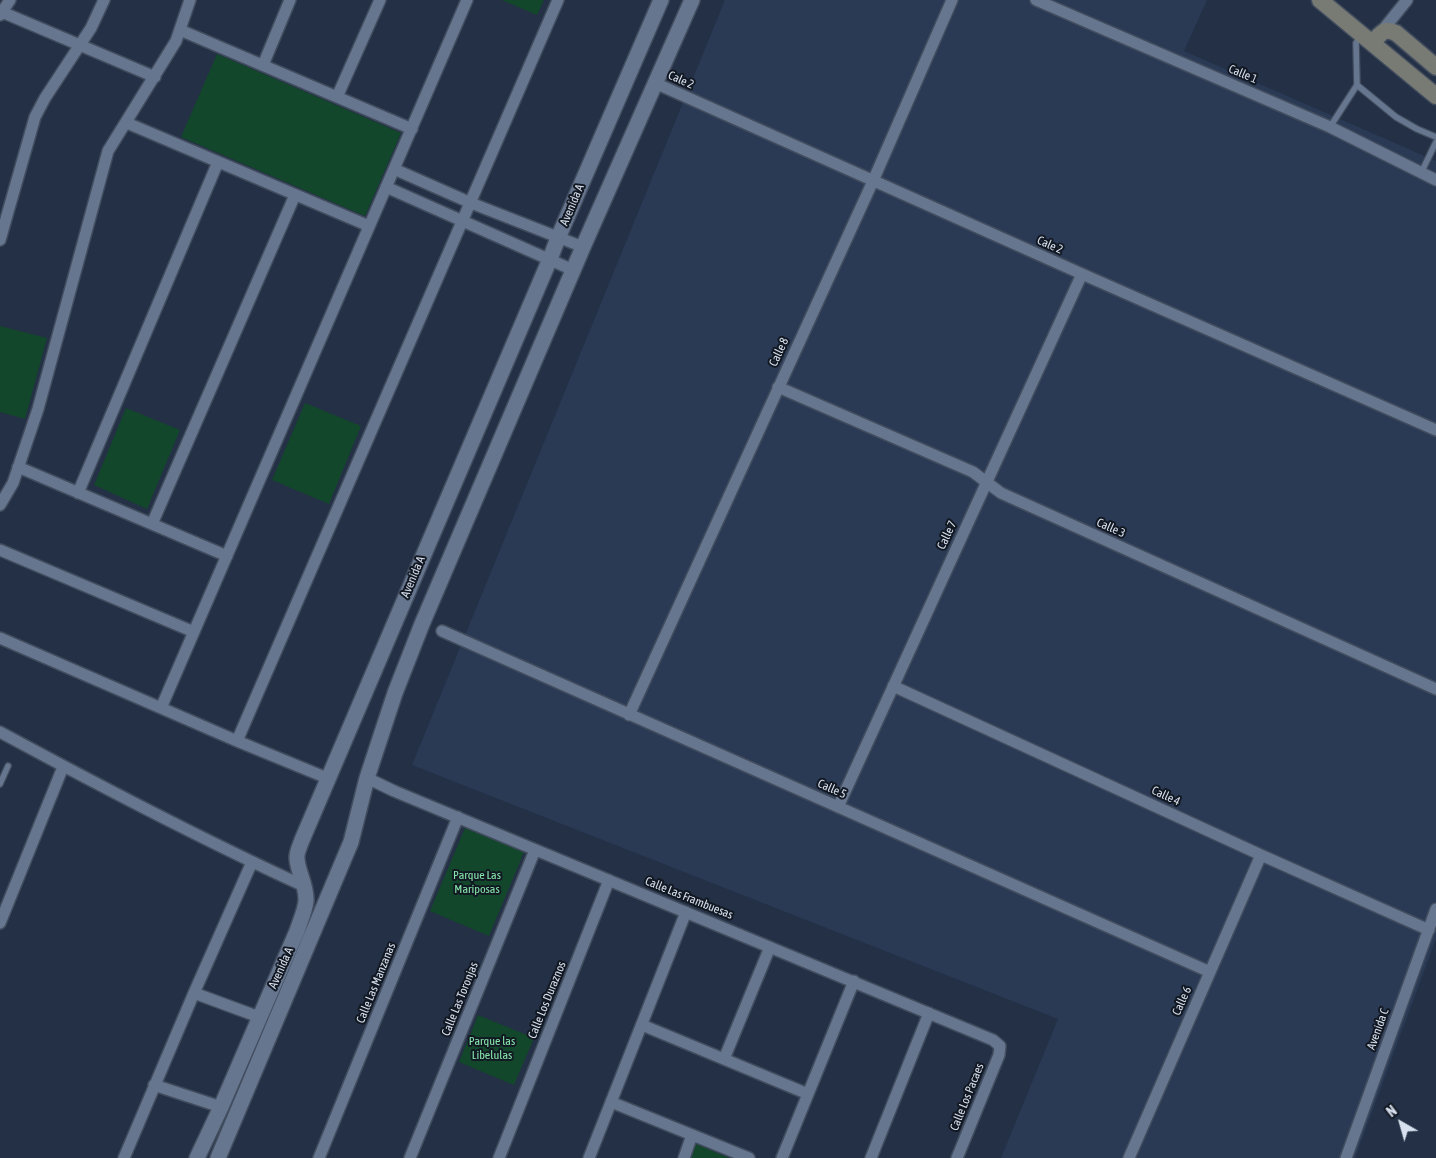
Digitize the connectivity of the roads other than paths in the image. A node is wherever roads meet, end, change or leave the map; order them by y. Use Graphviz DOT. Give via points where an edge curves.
graph roads {
  1 [pos="10,0"];
  2 [pos="104,0"];
  3 [pos="190,0"];
  4 [pos="290,0"];
  5 [pos="380,0"];
  6 [pos="467,0"];
  7 [pos="558,0"];
  8 [pos="661,0"];
  9 [pos="692,0"];
  10 [pos="952,0"];
  11 [pos="1036,0"];
  12 [pos="1320,0"];
  13 [pos="1407,0"];
  14 [pos="1,14"];
  15 [pos="180,30"];
  16 [pos="1372,36"];
  17 [pos="80,45"];
  18 [pos="263,65"];
  19 [pos="1436,67"];
  20 [pos="155,77"];
  21 [pos="655,83"];
  22 [pos="1357,85"];
  23 [pos="1436,96"];
  24 [pos="337,97"];
  25 [pos="126,123"];
  26 [pos="1330,127"];
  27 [pos="412,129"];
  28 [pos="1436,137"];
  29 [pos="1436,142"];
  30 [pos="218,162"];
  31 [pos="394,169"];
  32 [pos="1421,173"];
  33 [pos="1436,180"];
  34 [pos="873,181"];
  35 [pos="386,187"];
  36 [pos="295,195"];
  37 [pos="471,203"];
  38 [pos="462,221"];
  39 [pos="369,226"];
  40 [pos="558,238"];
  41 [pos="0,240"];
  42 [pos="583,247"];
  43 [pos="550,259"];
  44 [pos="573,270"];
  45 [pos="1082,274"];
  46 [pos="778,387"];
  47 [pos="1436,430"];
  48 [pos="18,467"];
  49 [pos="986,482"];
  50 [pos="78,493"];
  51 [pos="0,505"];
  52 [pos="152,524"];
  53 [pos="0,550"];
  54 [pos="227,556"];
  55 [pos="442,630"];
  56 [pos="194,632"];
  57 [pos="0,638"];
  58 [pos="893,686"];
  59 [pos="1436,689"];
  60 [pos="161,708"];
  61 [pos="629,715"];
  62 [pos="0,732"];
  63 [pos="237,741"];
  64 [pos="8,766"];
  65 [pos="64,767"];
  66 [pos="327,778"];
  67 [pos="367,778"];
  68 [pos="0,784"];
  69 [pos="838,807"];
  70 [pos="458,818"];
  71 [pos="535,850"];
  72 [pos="1261,855"];
  73 [pos="252,862"];
  74 [pos="609,880"];
  75 [pos="304,886"];
  76 [pos="1436,909"];
  77 [pos="686,912"];
  78 [pos="0,923"];
  79 [pos="1428,930"];
  80 [pos="770,947"];
  81 [pos="1210,972"];
  82 [pos="854,981"];
  83 [pos="194,992"];
  84 [pos="929,1013"];
  85 [pos="259,1017"];
  86 [pos="642,1025"];
  87 [pos="1000,1046"];
  88 [pos="724,1059"];
  89 [pos="154,1086"];
  90 [pos="808,1094"];
  91 [pos="611,1102"];
  92 [pos="221,1107"];
  93 [pos="692,1135"];
  94 [pos="124,1158"];
  95 [pos="196,1158"];
  96 [pos="218,1158"];
  97 [pos="319,1158"];
  98 [pos="410,1158"];
  99 [pos="499,1158"];
  100 [pos="589,1158"];
  101 [pos="684,1158"];
  102 [pos="749,1158"];
  103 [pos="782,1158"];
  104 [pos="871,1158"];
  105 [pos="958,1158"];
  106 [pos="1129,1158"];
  107 [pos="1346,1158"];
  1 -- 14 [label="street"];
  2 -- 17 [label="street"];
  3 -- 15 [label="street"];
  4 -- 18 [label="street"];
  5 -- 24 [label="street"];
  6 -- 27 [label="street"];
  7 -- 37 [label="street"];
  8 -- 40 [label="street, Avenida A"];
  9 -- 21 [label="street, Avenida A"];
  10 -- 34 [label="street, Calle 8"];
  11 -- 26 [label="street, Calle 1"];
  12 -- 16 [label="main road"];
  13 -- 16 [label="street"];
  14 -- 17 [label="street"];
  15 -- 18 [label="street"];
  15 -- 20 [label="street"];
  16 -- 19 [label="main road" via="1389,30 1396,33"];
  16 -- 22 [label="lane" via="1356,43"];
  16 -- 23 [label="main road"];
  17 -- 20 [label="street"];
  17 -- 41 [label="street" via="35,117"];
  18 -- 24 [label="street"];
  20 -- 25 [label="street"];
  21 -- 34 [label="street, Cale 2"];
  21 -- 42 [label="street, Avenida A"];
  22 -- 26 [label="lane"];
  22 -- 28 [label="lane" via="1396,117"];
  24 -- 27 [label="street"];
  25 -- 30 [label="street"];
  25 -- 48 [label="street" via="108,152 38,409"];
  26 -- 32 [label="street, Calle 1"];
  27 -- 31 [label="street"];
  29 -- 32 [label="lane"];
  30 -- 36 [label="street"];
  30 -- 50 [label="street"];
  31 -- 35 [label="street"];
  31 -- 37 [label="street"];
  32 -- 33 [label="street, Calle 1"];
  34 -- 45 [label="street, Cale 2"];
  34 -- 46 [label="street, Calle 8"];
  35 -- 38 [label="street"];
  35 -- 39 [label="street"];
  36 -- 39 [label="street"];
  36 -- 52 [label="street"];
  37 -- 38 [label="street"];
  37 -- 40 [label="street"];
  38 -- 43 [label="street"];
  38 -- 63 [label="street"];
  39 -- 54 [label="street"];
  40 -- 42 [label="street"];
  40 -- 43 [label="street, Avenida A"];
  42 -- 44 [label="street, Avenida A"];
  43 -- 44 [label="street"];
  43 -- 66 [label="street, Avenida A"];
  44 -- 67 [label="street, Avenida A" via="422,624"];
  45 -- 47 [label="street, Cale 2"];
  45 -- 49 [label="street, Calle 7"];
  46 -- 49 [label="street, Calle 3" via="973,472"];
  46 -- 61 [label="street, Calle 8"];
  48 -- 50 [label="street"];
  48 -- 51 [label="street"];
  49 -- 58 [label="street, Calle 7"];
  49 -- 59 [label="street, Calle 3" via="1001,493"];
  50 -- 52 [label="street"];
  52 -- 54 [label="street"];
  53 -- 56 [label="street"];
  54 -- 56 [label="street"];
  55 -- 61 [label="street, Calle 5"];
  56 -- 60 [label="street"];
  57 -- 60 [label="street"];
  58 -- 69 [label="street, Calle 7"];
  58 -- 72 [label="street, Calle 4"];
  60 -- 63 [label="street"];
  61 -- 69 [label="street, Calle 5"];
  62 -- 65 [label="street"];
  63 -- 66 [label="street"];
  64 -- 68 [label="lane"];
  65 -- 73 [label="street"];
  65 -- 78 [label="street"];
  66 -- 75 [label="street, Avenida A" via="296,857"];
  67 -- 70 [label="street, Calle Las Frambuesas"];
  67 -- 96 [label="street, Avenida A" via="350,842"];
  69 -- 81 [label="street, Calle 5"];
  70 -- 71 [label="street, Calle Las Frambuesas"];
  70 -- 97 [label="street, Calle Las Manzanas"];
  71 -- 74 [label="street, Calle Las Frambuesas"];
  71 -- 98 [label="street, Calle Las Toronjas"];
  72 -- 79 [label="street, Calle 4"];
  72 -- 81 [label="street, Calle 6"];
  73 -- 75 [label="street"];
  73 -- 83 [label="street"];
  74 -- 77 [label="street, Calle Las Frambuesas"];
  74 -- 99 [label="street, Calle Los Duraznos"];
  75 -- 85 [label="street, Avenida A" via="304,911"];
  76 -- 79 [label="street, Avenida C"];
  77 -- 80 [label="street, Calle Las Frambuesas"];
  77 -- 86 [label="street"];
  79 -- 107 [label="street, Avenida C"];
  80 -- 82 [label="street, Calle Las Frambuesas"];
  80 -- 88 [label="street"];
  81 -- 106 [label="street, Calle 6"];
  82 -- 84 [label="street, Calle Las Frambuesas"];
  82 -- 90 [label="street"];
  83 -- 85 [label="street"];
  83 -- 89 [label="street"];
  84 -- 87 [label="street, Calle Las Frambuesas"];
  84 -- 104 [label="street"];
  85 -- 92 [label="street, Avenida A"];
  86 -- 88 [label="street"];
  86 -- 91 [label="street"];
  87 -- 105 [label="street, Calle Los Pacaes"];
  88 -- 90 [label="street"];
  89 -- 92 [label="street"];
  89 -- 94 [label="street"];
  90 -- 103 [label="street"];
  91 -- 93 [label="street"];
  91 -- 100 [label="street"];
  92 -- 95 [label="street, Avenida A"];
  93 -- 101 [label="street"];
  93 -- 102 [label="street"];
}
